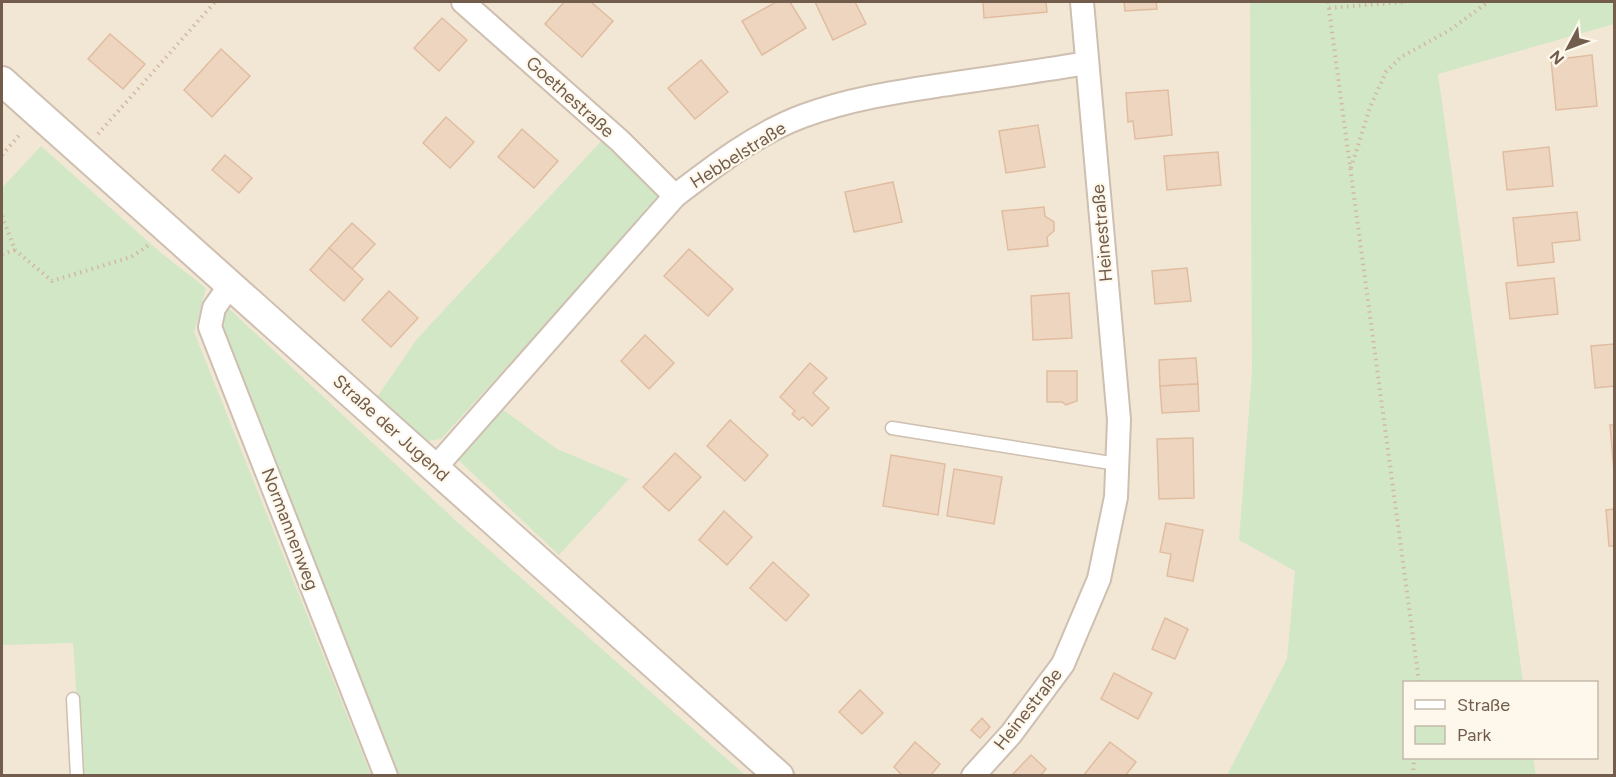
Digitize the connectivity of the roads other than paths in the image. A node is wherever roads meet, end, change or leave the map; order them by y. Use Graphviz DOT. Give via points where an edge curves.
graph roads {
  1 [pos="463,2"];
  2 [pos="1082,2"];
  3 [pos="1087,63"];
  4 [pos="2,81"];
  5 [pos="675,196"];
  6 [pos="230,285"];
  7 [pos="892,428"];
  8 [pos="1118,465"];
  9 [pos="435,468"];
  10 [pos="73,699"];
  11 [pos="77,776"];
  12 [pos="386,776"];
  13 [pos="779,776"];
  14 [pos="973,776"];
  1 -- 5 [label="street, Goethestraße" via="620,141"];
  2 -- 3 [label="street, Heinestraße"];
  3 -- 5 [label="street, Hebbelstraße" via="891,93 802,116 712,167"];
  3 -- 8 [label="street, Heinestraße" via="1119,420"];
  4 -- 6 [label="street, Straße der Jugend"];
  5 -- 9 [label="street, Hebbelstraße"];
  6 -- 9 [label="street, Straße der Jugend"];
  6 -- 12 [label="street, Normannenweg" via="214,308 210,327"];
  7 -- 8 [label="lane"];
  8 -- 14 [label="street, Heinestraße" via="1116,496 1099,579 1081,626 1041,697"];
  9 -- 13 [label="street, Straße der Jugend"];
  10 -- 11 [label="lane"];
}
